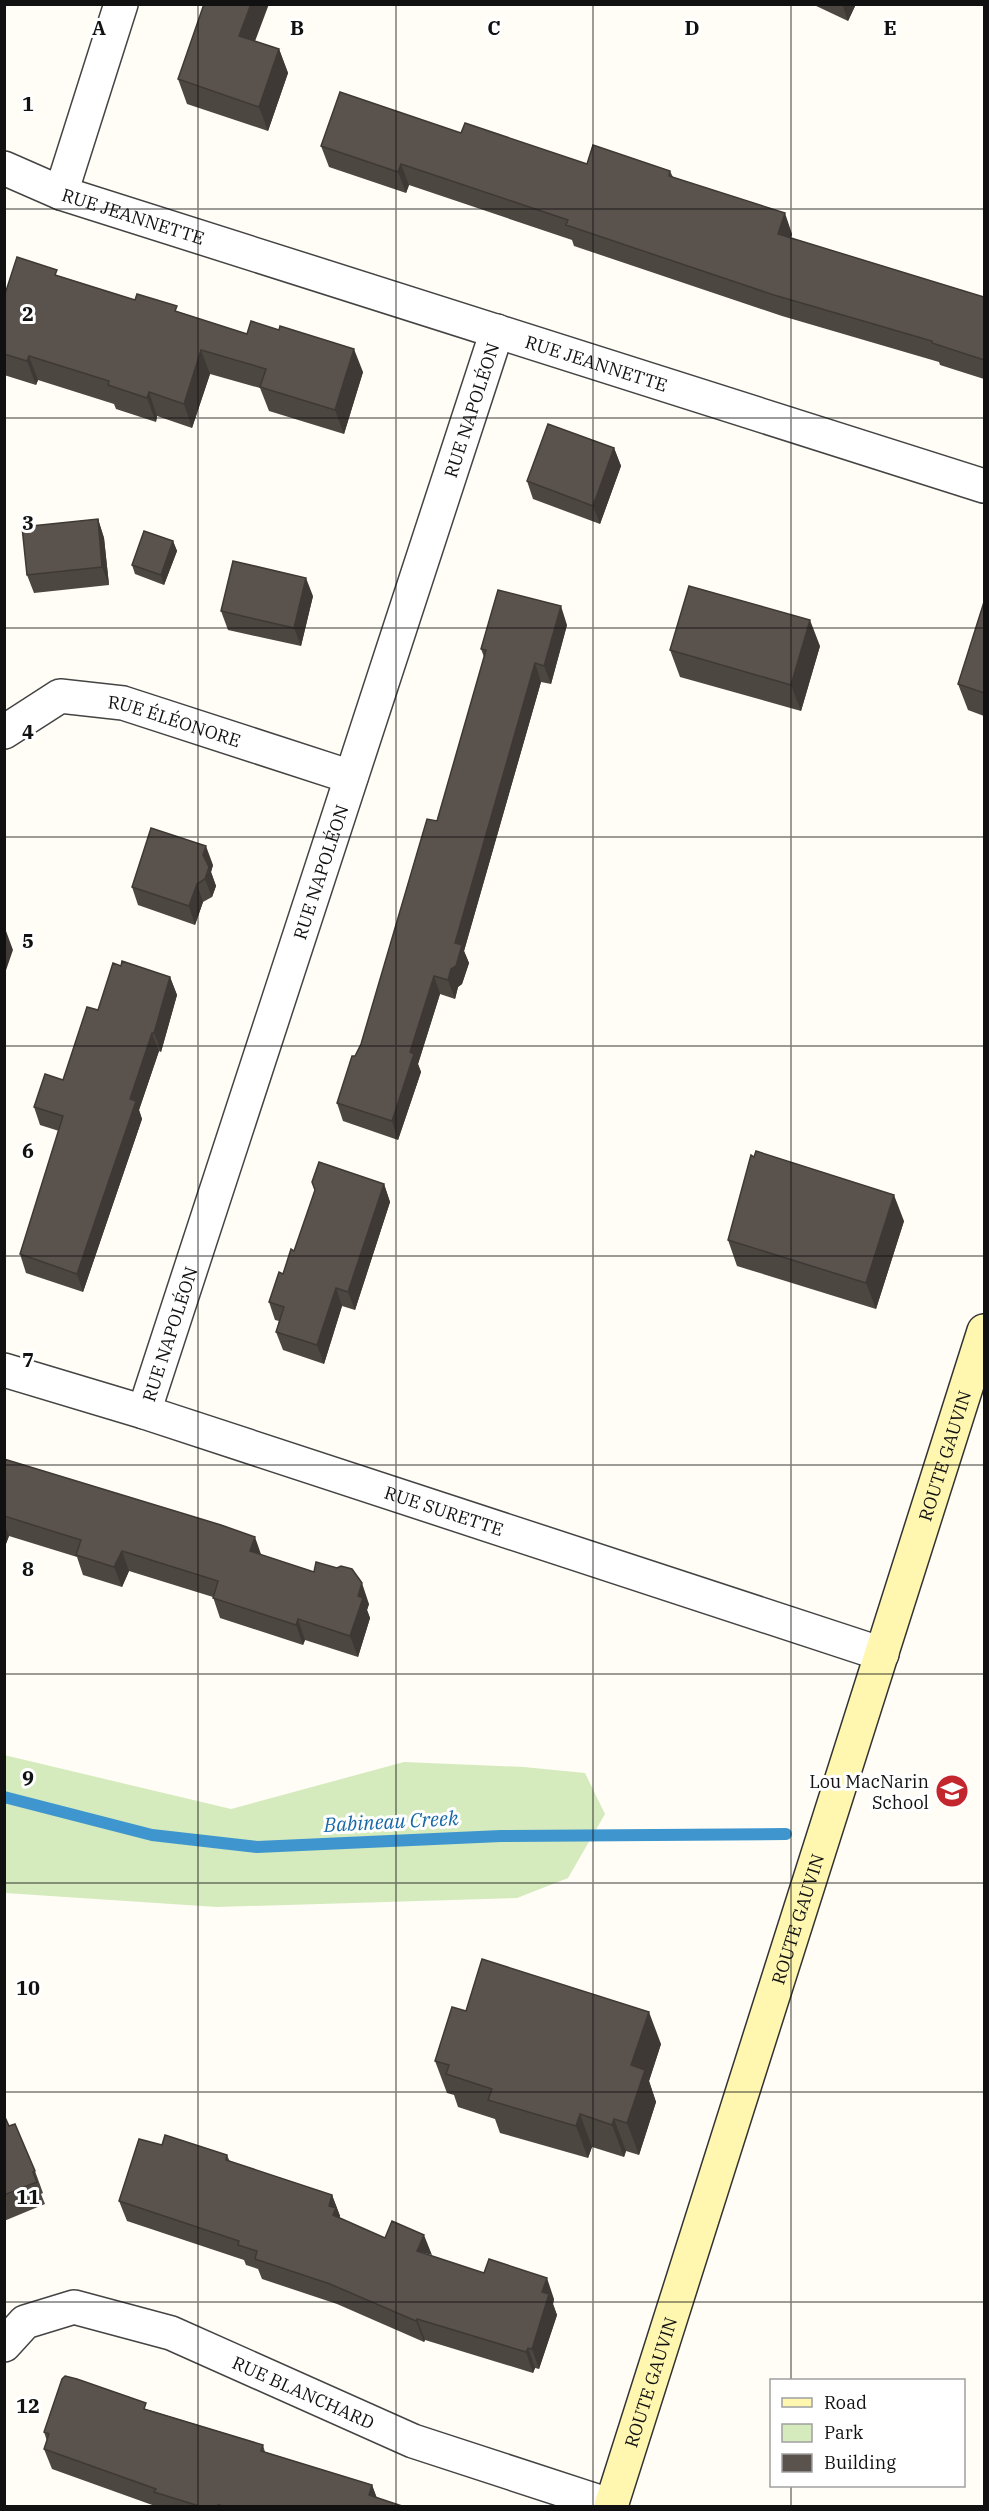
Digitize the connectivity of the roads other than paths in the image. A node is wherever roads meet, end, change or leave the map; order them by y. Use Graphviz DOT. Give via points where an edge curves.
graph roads {
  1 [pos="121,4"];
  2 [pos="4,168"];
  3 [pos="61,193"];
  4 [pos="496,331"];
  5 [pos="984,486"];
  6 [pos="4,732"];
  7 [pos="351,777"];
  8 [pos="984,1331"];
  9 [pos="4,1370"];
  10 [pos="144,1412"];
  11 [pos="882,1654"];
  12 [pos="4,2345"];
  13 [pos="612,2506"];
  1 -- 3 [label="street"];
  2 -- 3 [label="street, RUE JEANNETTE"];
  3 -- 4 [label="street, RUE JEANNETTE"];
  4 -- 5 [label="street, RUE JEANNETTE"];
  4 -- 7 [label="street, RUE NAPOLÉON"];
  6 -- 7 [label="street, RUE ÉLÉONORE" via="60,696 123,703"];
  7 -- 10 [label="street, RUE NAPOLÉON"];
  8 -- 11 [label="street, ROUTE GAUVIN"];
  9 -- 10 [label="street, RUE SURETTE"];
  10 -- 11 [label="street, RUE SURETTE"];
  11 -- 13 [label="street, ROUTE GAUVIN"];
  12 -- 13 [label="street, RUE BLANCHARD" via="25,2322 74,2307 171,2333 413,2441"];
}
